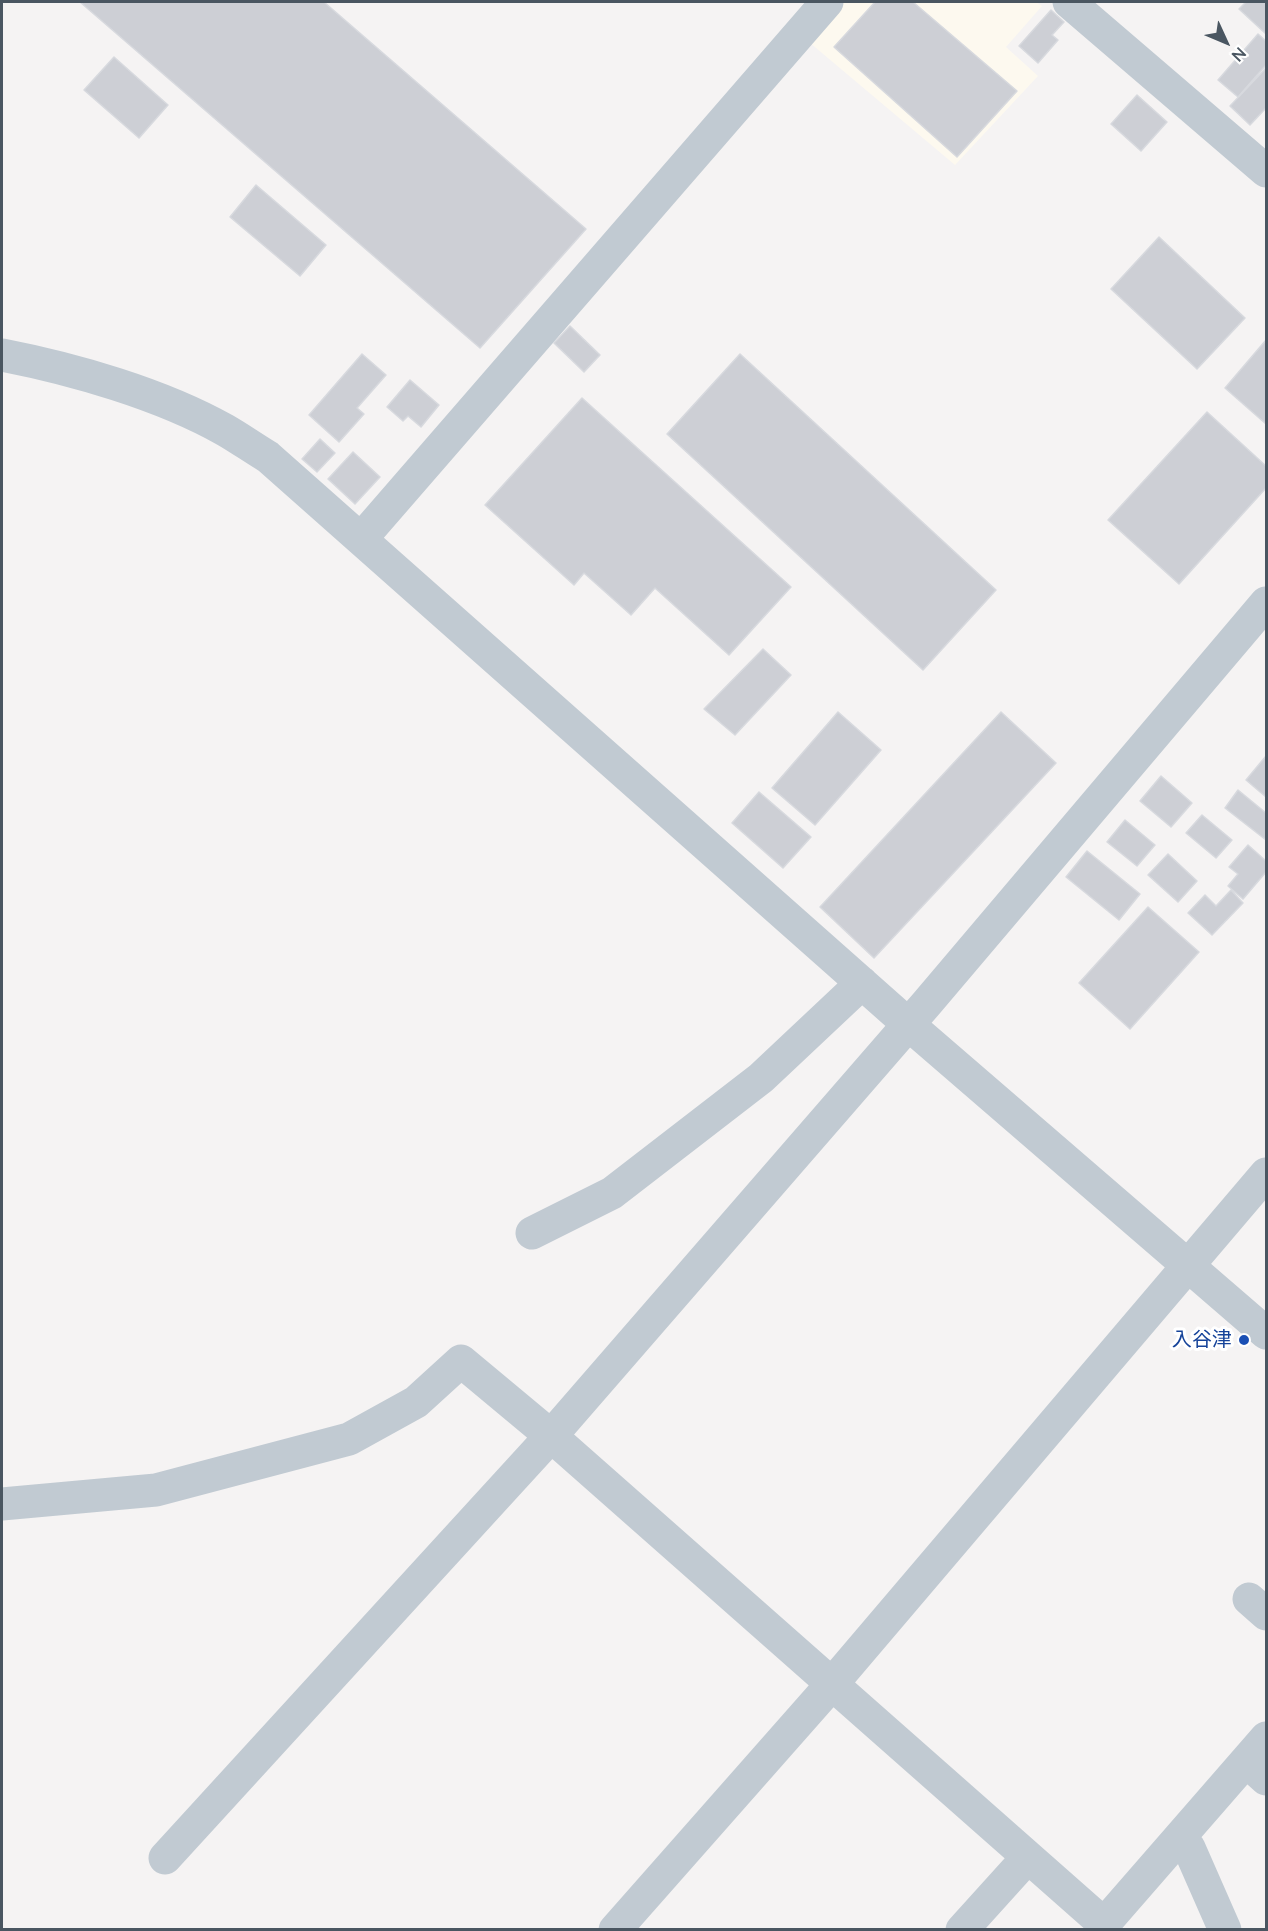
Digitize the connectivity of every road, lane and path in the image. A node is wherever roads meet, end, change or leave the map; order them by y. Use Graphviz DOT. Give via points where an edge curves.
graph roads {
  1 [pos="827,2"];
  2 [pos="1069,2"];
  3 [pos="1266,171"];
  4 [pos="2,356"];
  5 [pos="361,539"];
  6 [pos="1262,616"];
  7 [pos="862,983"];
  8 [pos="908,1024"];
  9 [pos="1266,1174"];
  10 [pos="532,1233"];
  11 [pos="1188,1264"];
  12 [pos="1266,1333"];
  13 [pos="551,1437"];
  14 [pos="2,1504"];
  15 [pos="831,1684"];
  16 [pos="1260,1760"];
  17 [pos="1179,1840"];
  18 [pos="1028,1857"];
  19 [pos="165,1858"];
  20 [pos="619,1928"];
  21 [pos="962,1929"];
  22 [pos="1225,1929"];
  1 -- 5 [label="street"];
  2 -- 3 [label="street"];
  4 -- 5 [label="street" via="44,363 183,409 268,457"];
  5 -- 7 [label="street"];
  6 -- 8 [label="street"];
  7 -- 8 [label="street"];
  7 -- 10 [label="street" via="761,1078 612,1193"];
  8 -- 11 [label="street"];
  8 -- 13 [label="street"];
  9 -- 11 [label="street"];
  11 -- 12 [label="street"];
  11 -- 15 [label="street"];
  13 -- 14 [label="street" via="461,1361 416,1402 350,1439 156,1490"];
  13 -- 15 [label="street"];
  13 -- 19 [label="street"];
  15 -- 18 [label="street"];
  15 -- 20 [label="street"];
  16 -- 17 [label="street"];
  17 -- 18 [label="street" via="1104,1924"];
  17 -- 22 [label="street" via="1189,1848"];
  18 -- 21 [label="street"];
}
